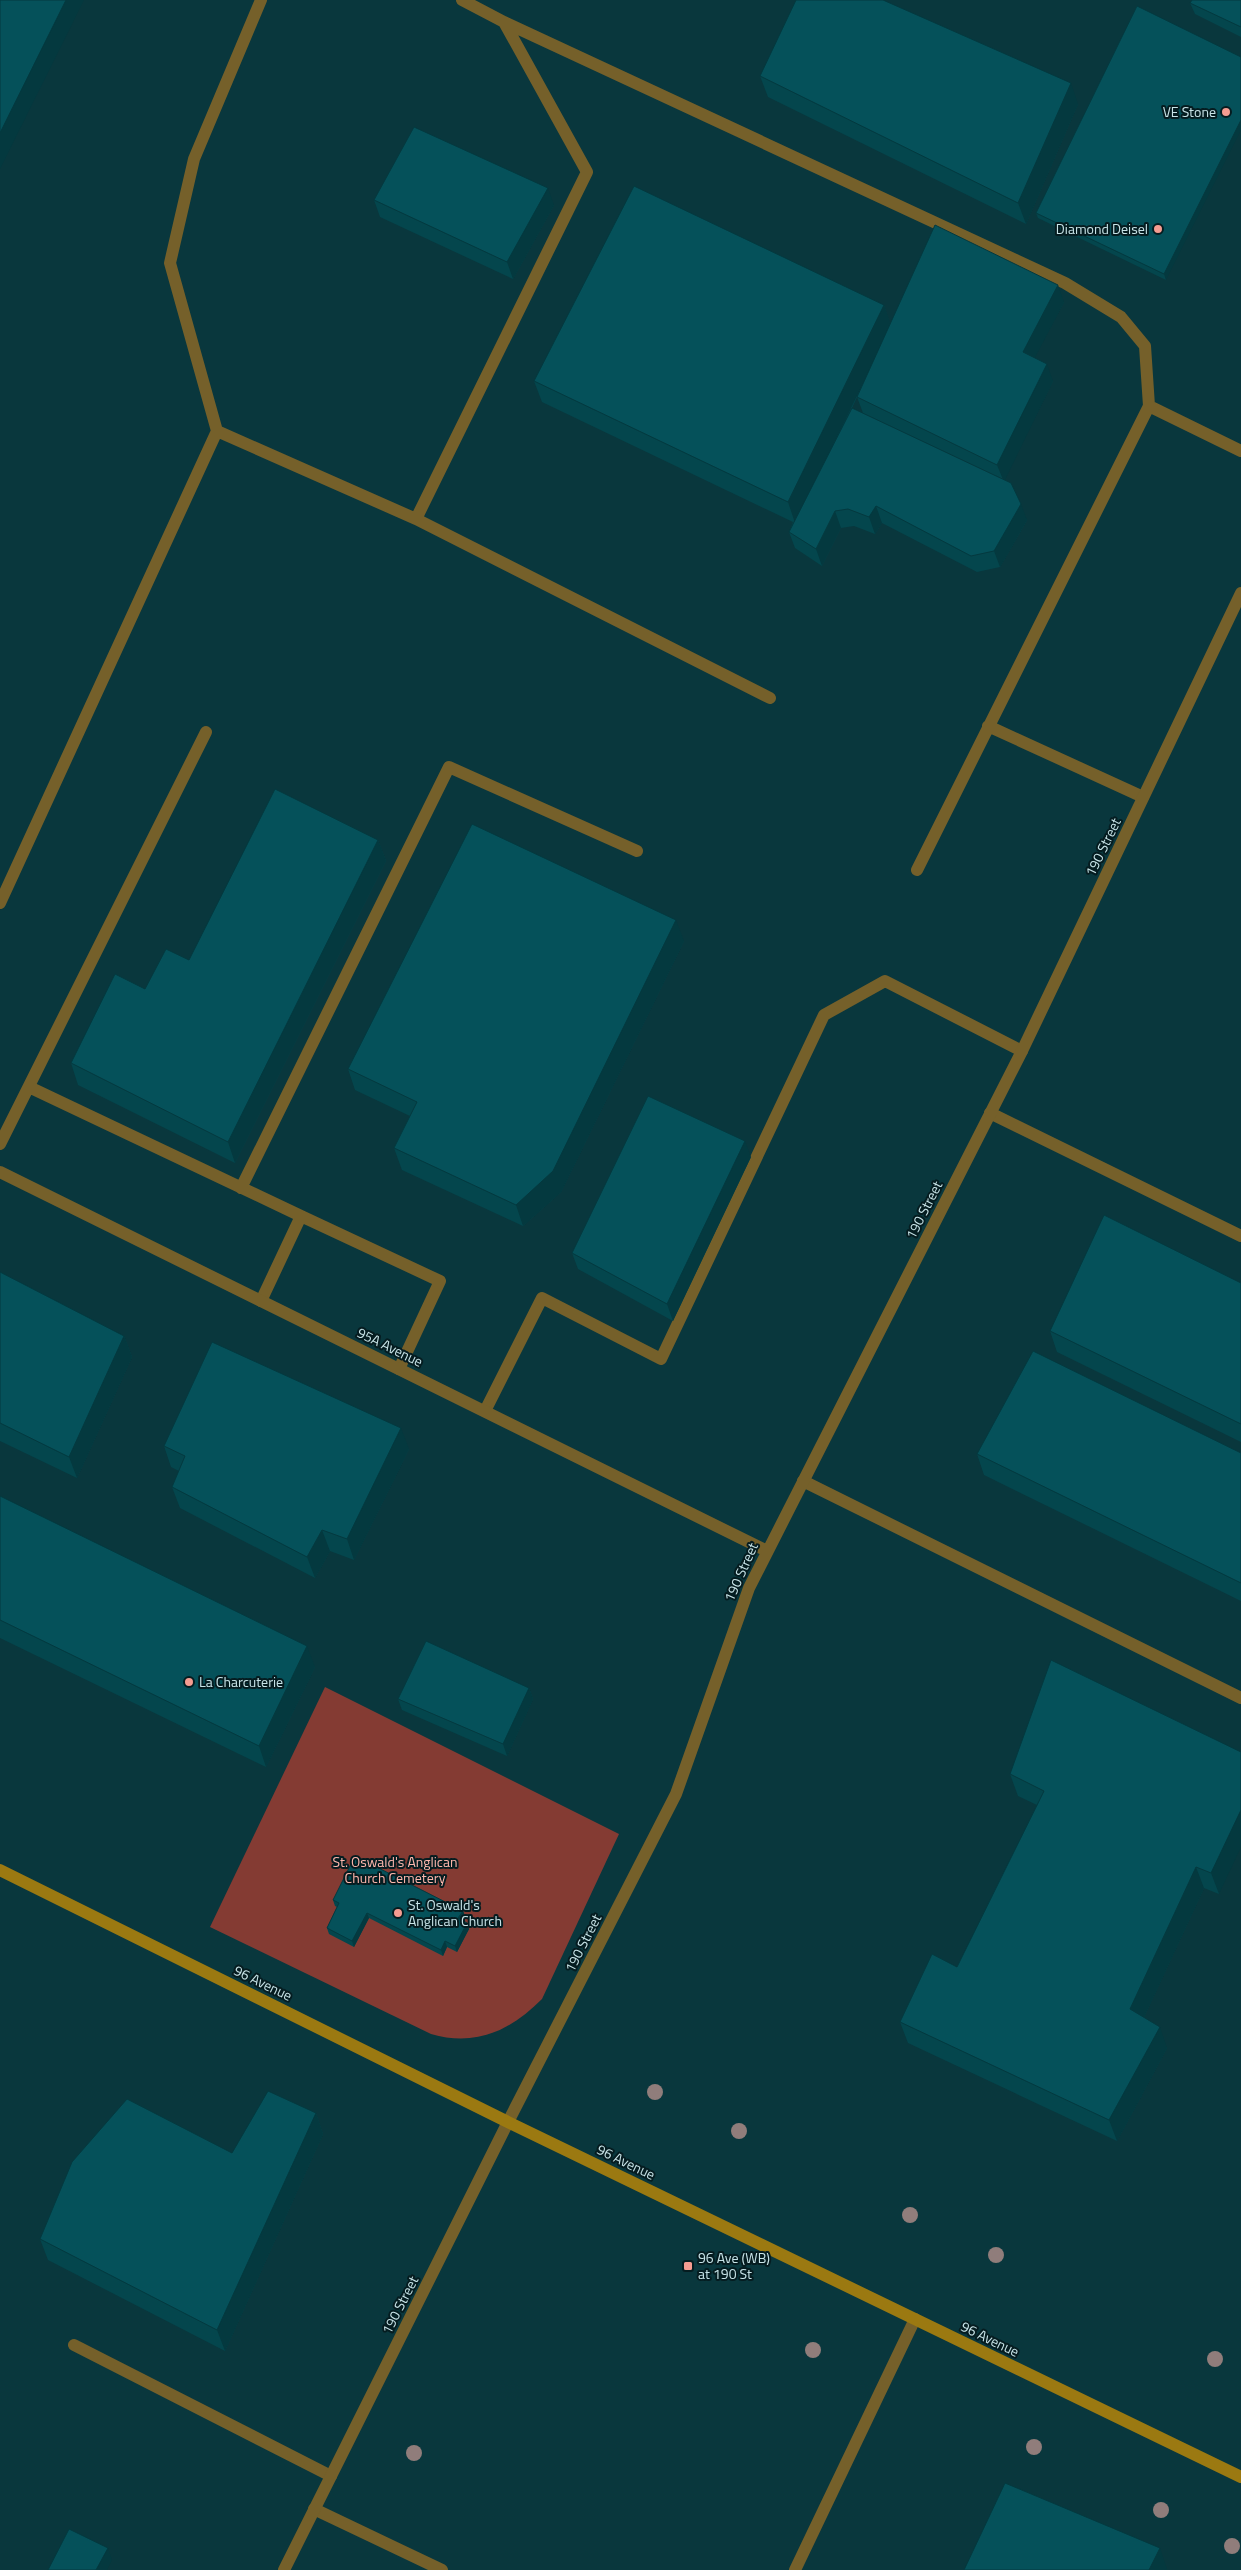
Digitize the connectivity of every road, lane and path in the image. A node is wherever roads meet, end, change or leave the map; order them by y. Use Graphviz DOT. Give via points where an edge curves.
graph roads {
  1 [pos="260,0"];
  2 [pos="462,0"];
  3 [pos="504,22"];
  4 [pos="1150,406"];
  5 [pos="217,431"];
  6 [pos="1241,451"];
  7 [pos="416,519"];
  8 [pos="1241,593"];
  9 [pos="770,698"];
  10 [pos="988,726"];
  11 [pos="206,732"];
  12 [pos="1143,797"];
  13 [pos="637,851"];
  14 [pos="917,870"];
  15 [pos="0,903"];
  16 [pos="1022,1050"];
  17 [pos="29,1087"];
  18 [pos="990,1113"];
  19 [pos="0,1144"];
  20 [pos="0,1172"];
  21 [pos="241,1188"];
  22 [pos="301,1216"];
  23 [pos="1241,1236"];
  24 [pos="262,1301"];
  25 [pos="399,1369"];
  26 [pos="485,1410"];
  27 [pos="803,1482"];
  28 [pos="767,1551"];
  29 [pos="1241,1698"];
  30 [pos="0,1870"];
  31 [pos="508,2122"];
  32 [pos="915,2319"];
  33 [pos="74,2345"];
  34 [pos="331,2476"];
  35 [pos="1241,2477"];
  36 [pos="314,2509"];
  37 [pos="284,2570"];
  38 [pos="442,2570"];
  39 [pos="795,2570"];
  1 -- 5 [label="street" via="194,159 170,263"];
  2 -- 3 [label="street"];
  3 -- 4 [label="street" via="1065,283 1121,317 1145,346"];
  3 -- 7 [label="street" via="587,172"];
  4 -- 6 [label="street"];
  4 -- 10 [label="street"];
  5 -- 7 [label="street"];
  5 -- 15 [label="street"];
  7 -- 9 [label="street"];
  8 -- 12 [label="street, 190 Street"];
  10 -- 12 [label="street"];
  10 -- 14 [label="street"];
  11 -- 17 [label="street"];
  12 -- 16 [label="street, 190 Street"];
  13 -- 21 [label="street" via="449,767"];
  16 -- 18 [label="street, 190 Street"];
  16 -- 26 [label="street" via="885,981 824,1014 661,1360 542,1298"];
  17 -- 19 [label="street"];
  17 -- 21 [label="street"];
  18 -- 23 [label="street"];
  18 -- 27 [label="street, 190 Street"];
  20 -- 24 [label="street, 95A Avenue"];
  21 -- 22 [label="street"];
  22 -- 24 [label="street"];
  22 -- 25 [label="street" via="440,1281"];
  24 -- 25 [label="street, 95A Avenue"];
  25 -- 26 [label="street, 95A Avenue"];
  26 -- 28 [label="street, 95A Avenue"];
  27 -- 28 [label="street, 190 Street"];
  27 -- 29 [label="street"];
  28 -- 31 [label="street, 190 Street" via="734,1627 676,1794"];
  30 -- 31 [label="main road, 96 Avenue"];
  31 -- 32 [label="main road, 96 Avenue"];
  31 -- 34 [label="street, 190 Street"];
  32 -- 35 [label="main road, 96 Avenue"];
  32 -- 39 [label="street"];
  33 -- 34 [label="street"];
  34 -- 36 [label="street, 190 Street"];
  36 -- 37 [label="street, 190 Street"];
  36 -- 38 [label="street"];
}
